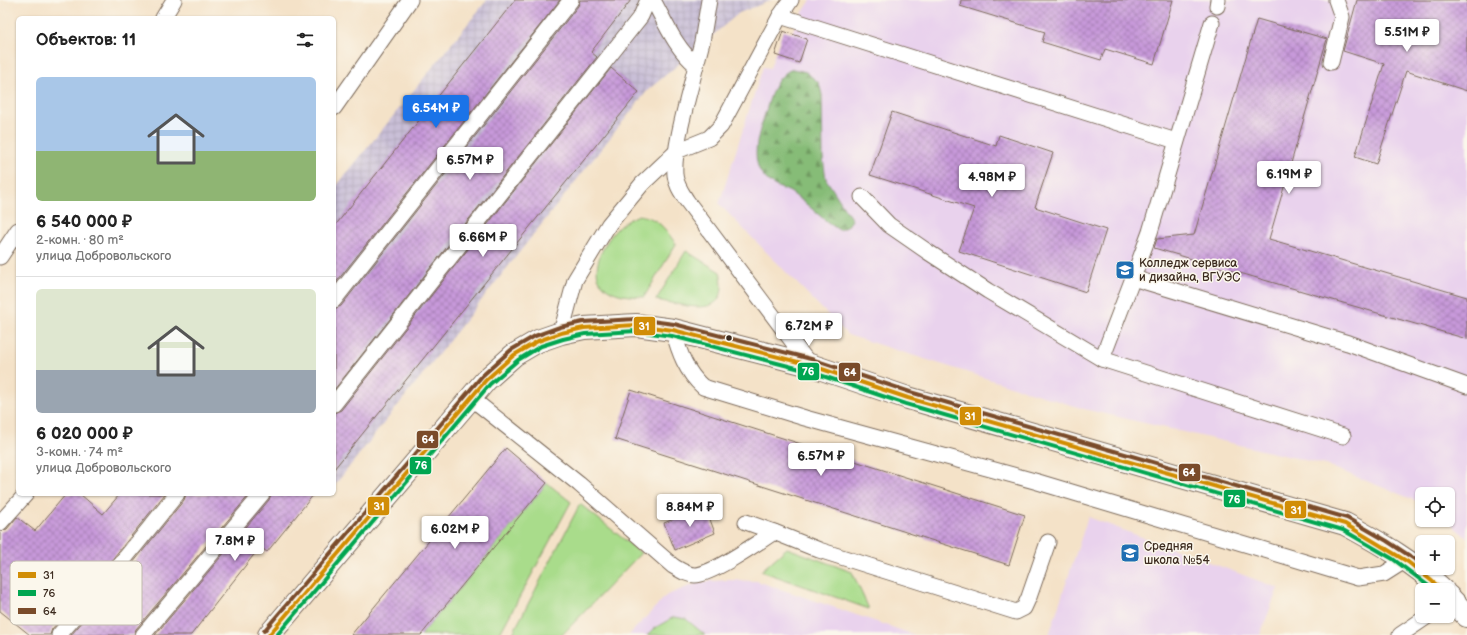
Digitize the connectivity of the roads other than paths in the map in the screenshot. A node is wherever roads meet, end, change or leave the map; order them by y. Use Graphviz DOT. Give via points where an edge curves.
graph roads {
  1 [pos="174,0"];
  2 [pos="410,0"];
  3 [pos="571,0"];
  4 [pos="648,0"];
  5 [pos="653,0"];
  6 [pos="709,0"];
  7 [pos="791,0"];
  8 [pos="1336,0"];
  9 [pos="164,16"];
  10 [pos="780,16"];
  11 [pos="1212,23"];
  12 [pos="1331,62"];
  13 [pos="696,65"];
  14 [pos="336,105"];
  15 [pos="1176,141"];
  16 [pos="677,151"];
  17 [pos="862,196"];
  18 [pos="16,233"];
  19 [pos="0,257"];
  20 [pos="1133,278"];
  21 [pos="336,297"];
  22 [pos="673,330"];
  23 [pos="561,333"];
  24 [pos="1102,359"];
  25 [pos="810,365"];
  26 [pos="1467,386"];
  27 [pos="471,398"];
  28 [pos="336,401"];
  29 [pos="1343,436"];
  30 [pos="24,496"];
  31 [pos="175,496"];
  32 [pos="260,496"];
  33 [pos="746,522"];
  34 [pos="0,523"];
  35 [pos="774,532"];
  36 [pos="1048,542"];
  37 [pos="1406,560"];
  38 [pos="123,561"];
  39 [pos="1434,583"];
  40 [pos="1455,604"];
  41 [pos="1467,616"];
  42 [pos="1418,623"];
  43 [pos="68,625"];
  44 [pos="59,635"];
  45 [pos="143,635"];
  46 [pos="269,635"];
  47 [pos="1400,635"];
  1 -- 9 [label="lane"];
  2 -- 14 [label="lane"];
  3 -- 21 [label="lane"];
  4 -- 28 [label="lane" via="636,22"];
  5 -- 13 [label="lane" via="680,47"];
  6 -- 13 [label="lane"];
  7 -- 10 [label="lane"];
  8 -- 12 [label="lane" via="1342,17"];
  10 -- 15 [label="lane"];
  10 -- 16 [label="lane" via="721,126 709,138"];
  11 -- 15 [label="lane"];
  13 -- 16 [label="lane"];
  15 -- 20 [label="lane" via="1150,232"];
  16 -- 23 [label="lane" via="642,184 593,248 575,280"];
  16 -- 25 [label="lane" via="675,176 678,188 686,201"];
  17 -- 24 [label="lane" via="888,225 988,291"];
  18 -- 19 [label="lane"];
  20 -- 24 [label="lane"];
  20 -- 26 [label="lane" via="1348,343"];
  22 -- 23 [label="main road" via="636,325 584,328"];
  22 -- 25 [label="main road"];
  22 -- 37 [label="lane" via="685,365 693,379 703,387 1038,482 1358,578 1384,574"];
  23 -- 27 [label="main road" via="538,341 514,355 486,380"];
  24 -- 29 [label="lane"];
  25 -- 37 [label="main road" via="908,398 1345,524"];
  27 -- 35 [label="lane" via="580,484 685,574 696,575 718,566"];
  27 -- 46 [label="main road"];
  30 -- 34 [label="lane"];
  31 -- 38 [label="lane"];
  32 -- 45 [label="lane"];
  33 -- 35 [label="lane"];
  35 -- 36 [label="lane" via="819,550 1016,612 1024,608"];
  37 -- 39 [label="main road"];
  40 -- 41 [label="main road"];
  42 -- 47 [label="lane"];
  43 -- 44 [label="lane"];
}
